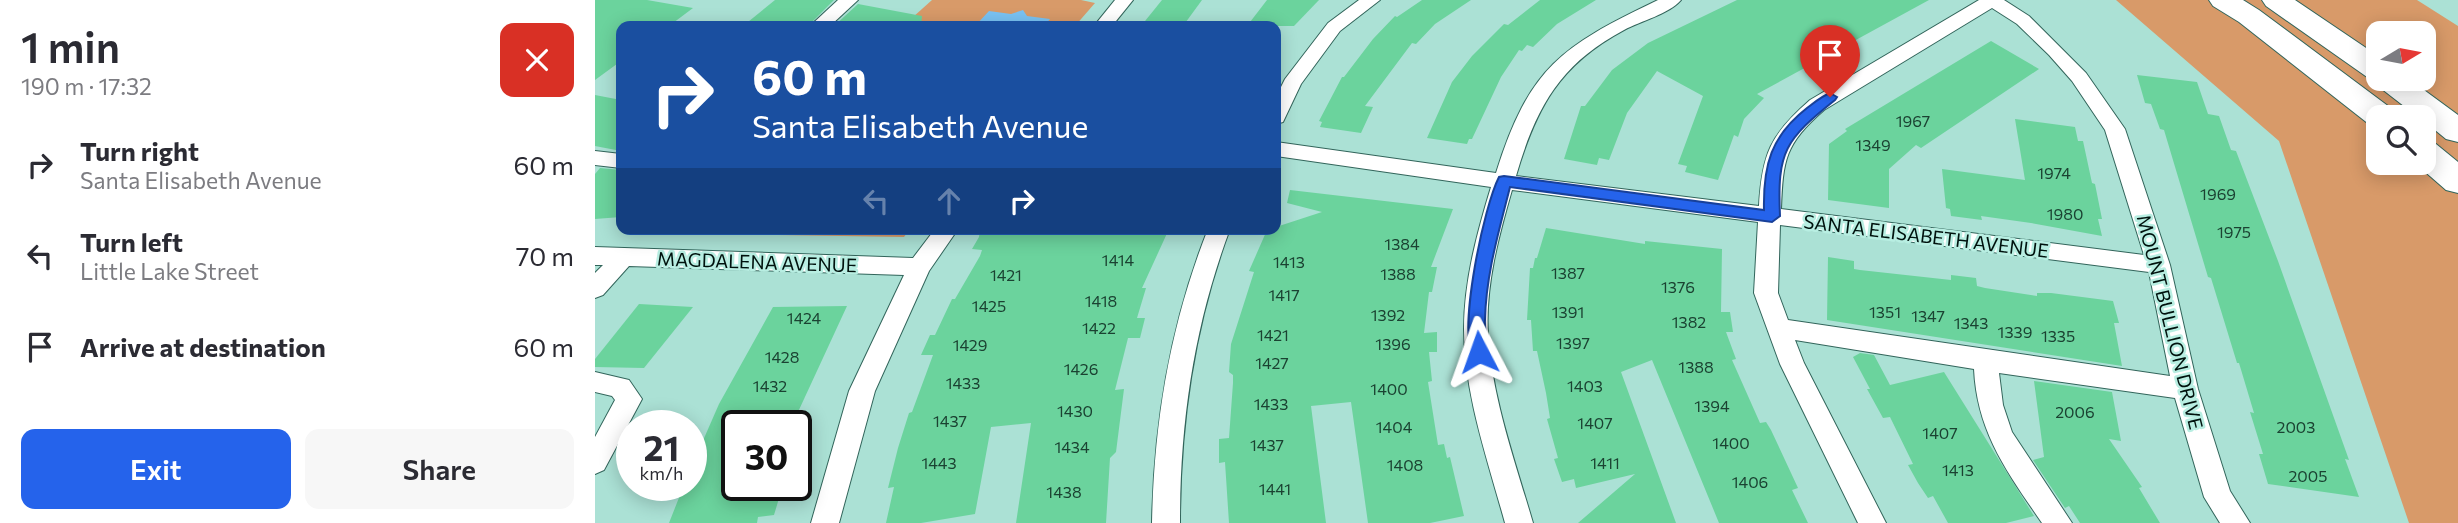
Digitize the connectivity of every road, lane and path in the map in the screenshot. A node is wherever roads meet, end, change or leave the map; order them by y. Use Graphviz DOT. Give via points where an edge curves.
graph roads {
  1 [pos="849,0"];
  2 [pos="1123,0"];
  3 [pos="1371,0"];
  4 [pos="1672,0"];
  5 [pos="1992,0"];
  6 [pos="2224,0"];
  7 [pos="2276,0"];
  8 [pos="825,21"];
  9 [pos="1107,21"];
  10 [pos="2366,63"];
  11 [pos="2405,91"];
  12 [pos="1281,106"];
  13 [pos="2366,106"];
  14 [pos="2458,131"];
  15 [pos="1281,150"];
  16 [pos="595,158"];
  17 [pos="616,160"];
  18 [pos="2436,162"];
  19 [pos="1504,181"];
  20 [pos="2458,181"];
  21 [pos="1772,216"];
  22 [pos="943,235"];
  23 [pos="1217,235"];
  24 [pos="595,256"];
  25 [pos="622,258"];
  26 [pos="2159,265"];
  27 [pos="919,267"];
  28 [pos="595,289"];
  29 [pos="1779,328"];
  30 [pos="1986,361"];
  31 [pos="595,382"];
  32 [pos="2185,388"];
  33 [pos="595,462"];
  34 [pos="825,523"];
  35 [pos="1166,523"];
  36 [pos="1519,523"];
  37 [pos="1872,523"];
  38 [pos="2057,523"];
  39 [pos="2236,523"];
  1 -- 8 [label="street"];
  2 -- 9 [label="street"];
  3 -- 12 [label="street" via="1334,27 1292,83"];
  4 -- 19 [label="street" via="1591,41 1552,76 1528,114"];
  5 -- 21 [label="street" via="1805,115 1777,153"];
  5 -- 26 [label="street, MOUNT BULLION DRIVE" via="2023,20 2056,51 2115,129"];
  6 -- 13 [label="main road"];
  7 -- 10 [label="main road"];
  11 -- 14 [label="main road"];
  15 -- 19 [label="street, SANTA ELISABETH AVENUE"];
  16 -- 17 [label="street"];
  18 -- 20 [label="main road"];
  19 -- 21 [label="street, SANTA ELISABETH AVENUE"];
  19 -- 36 [label="street" via="1478,288 1476,330 1484,396"];
  21 -- 26 [label="street, SANTA ELISABETH AVENUE"];
  21 -- 29 [label="street" via="1766,293"];
  22 -- 27 [label="street"];
  23 -- 35 [label="street" via="1197,287 1177,370 1167,454"];
  24 -- 25 [label="street, MAGDALENA AVENUE"];
  25 -- 27 [label="street, MAGDALENA AVENUE"];
  25 -- 28 [label="street"];
  26 -- 32 [label="street, MOUNT BULLION DRIVE"];
  27 -- 34 [label="street" via="862,391"];
  29 -- 30 [label="street"];
  29 -- 37 [label="street" via="1792,364"];
  30 -- 32 [label="street"];
  30 -- 38 [label="street" via="1997,427"];
  31 -- 33 [label="street" via="620,387 629,398"];
  32 -- 39 [label="street, MOUNT BULLION DRIVE" via="2218,497"];
}
